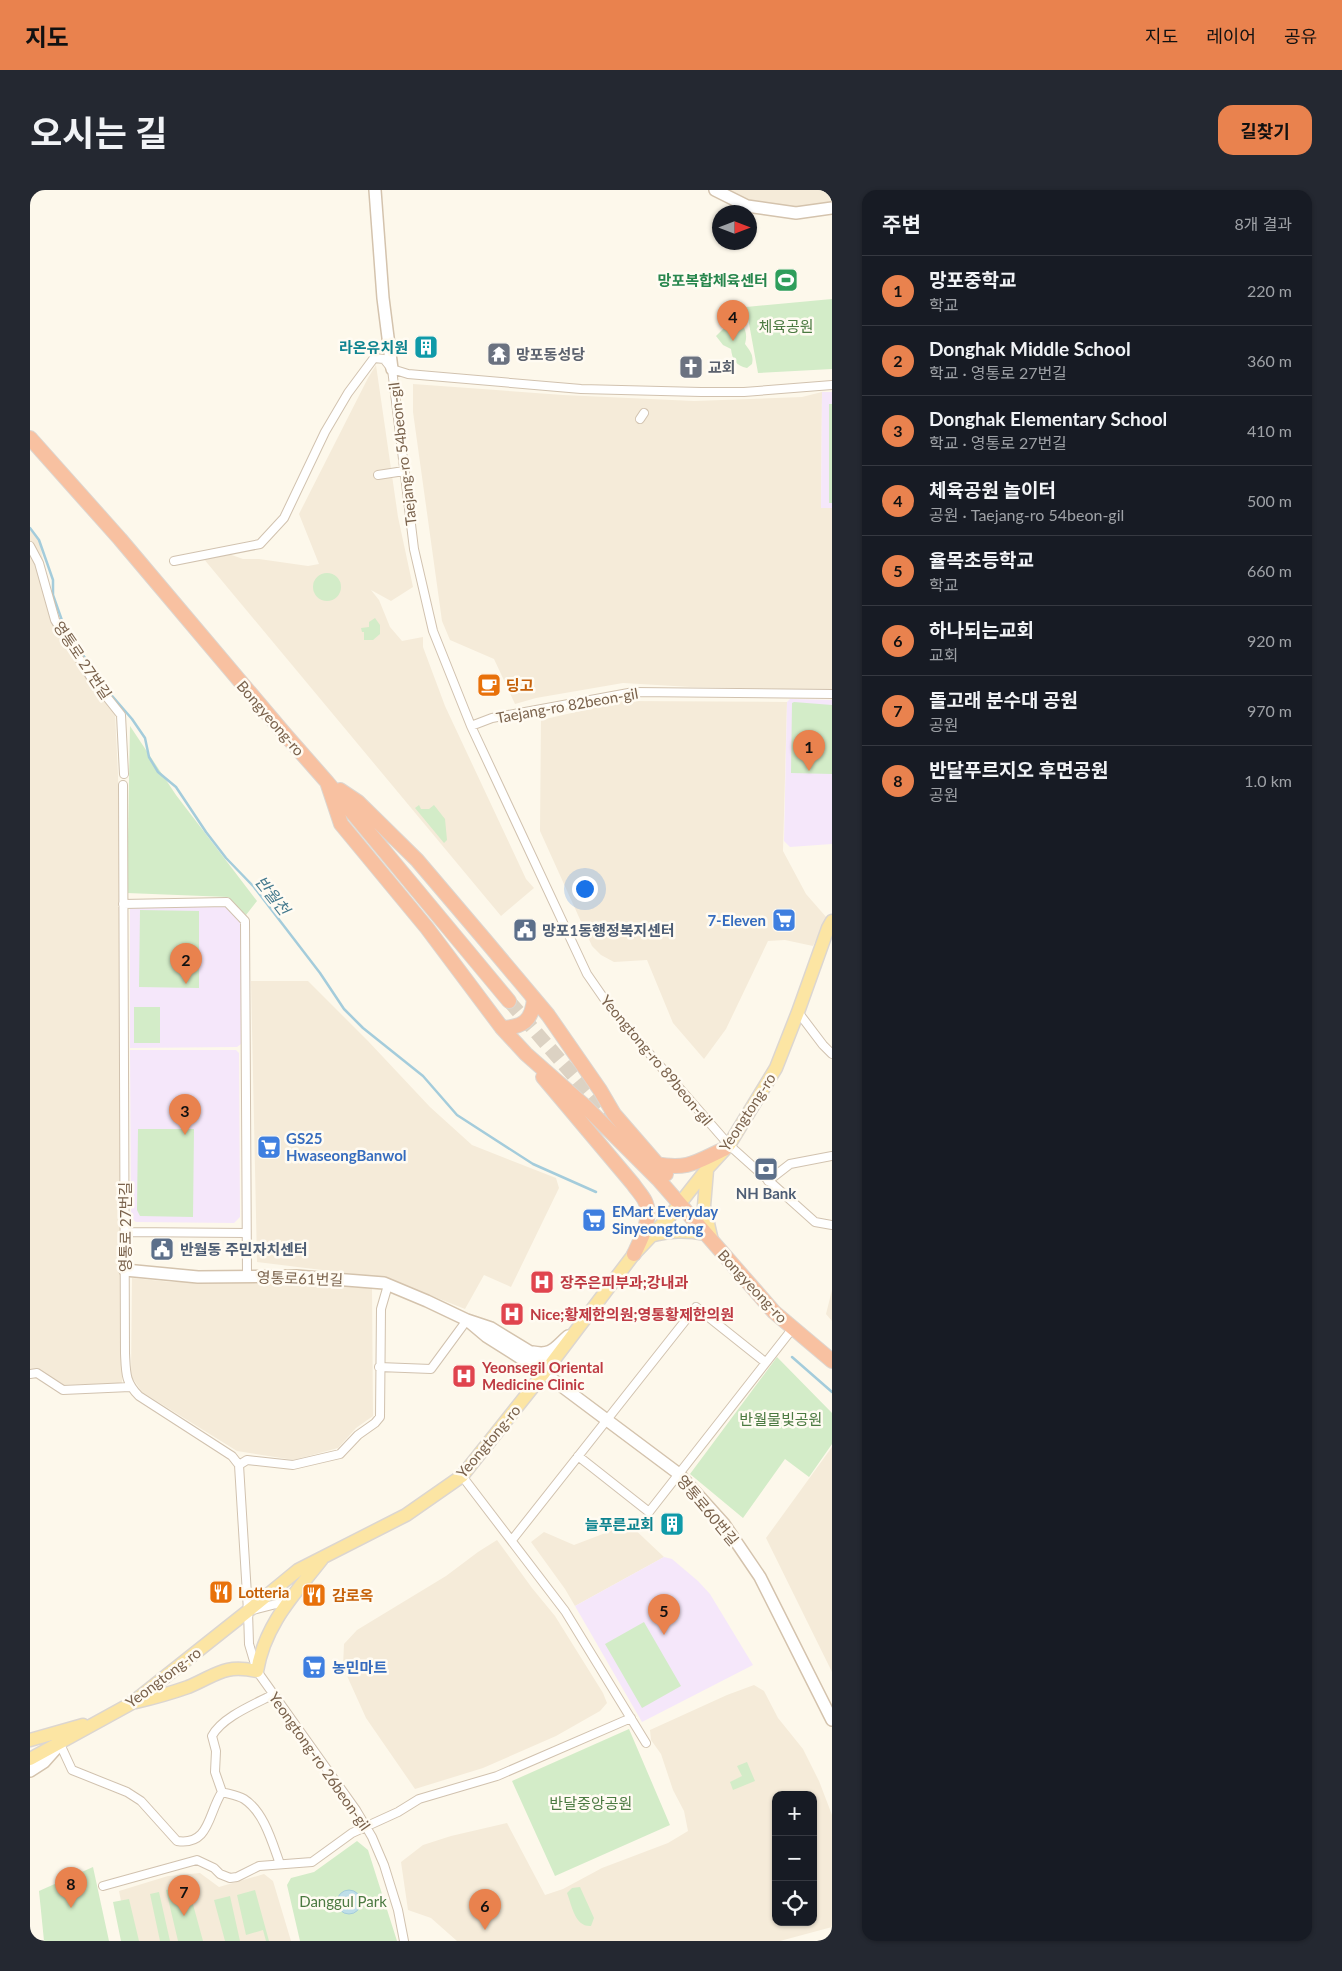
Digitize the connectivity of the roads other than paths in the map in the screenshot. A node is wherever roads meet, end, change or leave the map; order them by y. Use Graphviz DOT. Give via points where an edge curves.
graph roads {
  1 [pos="375,190"];
  2 [pos="715,190"];
  3 [pos="832,208"];
  4 [pos="392,369"];
  5 [pos="832,386"];
  6 [pos="30,438"];
  7 [pos="404,471"];
  8 [pos="378,476"];
  9 [pos="30,546"];
  10 [pos="174,561"];
  11 [pos="832,694"];
  12 [pos="471,726"];
  13 [pos="124,774"];
  14 [pos="327,782"];
  15 [pos="123,785"];
  16 [pos="549,892"];
  17 [pos="123,904"];
  18 [pos="830,925"];
  19 [pos="526,988"];
  20 [pos="509,1001"];
  21 [pos="798,1012"];
  22 [pos="502,1028"];
  23 [pos="526,1054"];
  24 [pos="832,1054"];
  25 [pos="726,1147"];
  26 [pos="832,1156"];
  27 [pos="656,1164"];
  28 [pos="707,1169"];
  29 [pos="768,1181"];
  30 [pos="679,1205"];
  31 [pos="832,1225"];
  32 [pos="125,1232"];
  33 [pos="246,1233"];
  34 [pos="650,1236"];
  35 [pos="708,1238"];
  36 [pos="634,1254"];
  37 [pos="125,1270"];
  38 [pos="246,1277"];
  39 [pos="388,1285"];
  40 [pos="467,1320"];
  41 [pos="581,1325"];
  42 [pos="793,1328"];
  43 [pos="528,1350"];
  44 [pos="832,1361"];
  45 [pos="765,1362"];
  46 [pos="379,1367"];
  47 [pos="547,1368"];
  48 [pos="30,1374"];
  49 [pos="130,1387"];
  50 [pos="607,1420"];
  51 [pos="232,1456"];
  52 [pos="578,1456"];
  53 [pos="247,1460"];
  54 [pos="239,1465"];
  55 [pos="679,1474"];
  56 [pos="462,1476"];
  57 [pos="512,1540"];
  58 [pos="325,1555"];
  59 [pos="289,1601"];
  60 [pos="248,1611"];
  61 [pos="257,1671"];
  62 [pos="274,1694"];
  63 [pos="132,1703"];
  64 [pos="110,1716"];
  65 [pos="632,1718"];
  66 [pos="832,1720"];
  67 [pos="30,1740"];
  68 [pos="646,1743"];
  69 [pos="60,1744"];
  70 [pos="30,1759"];
  71 [pos="30,1771"];
  72 [pos="222,1792"];
  73 [pos="366,1827"];
  74 [pos="280,1864"];
  75 [pos="103,1886"];
  76 [pos="404,1941"];
  1 -- 4 [label="street"];
  2 -- 3 [label="street" via="747,206 796,213"];
  4 -- 5 [label="street, Taejang-ro 54beon-gil" via="408,374 585,389 737,392"];
  4 -- 7 [label="street, Taejang-ro 54beon-gil"];
  4 -- 10 [label="street" via="384,359 374,358 348,392 284,518 260,544"];
  6 -- 14 [label="highway, Bongyeong-ro"];
  7 -- 8 [label="street"];
  7 -- 12 [label="street, Taejang-ro 54beon-gil" via="414,548 433,631"];
  9 -- 13 [label="street, 영통로 27번길" via="39,563 55,620 90,676 121,715"];
  11 -- 12 [label="street, Taejang-ro 82beon-gil" via="634,692 492,718"];
  12 -- 16 [label="street, Taejang-ro 54beon-gil"];
  14 -- 19 [label="highway" via="358,802 417,860"];
  14 -- 20 [label="highway, Bongyeong-ro"];
  14 -- 22 [label="highway" via="341,824 427,928"];
  15 -- 17 [label="street, 영통로 27번길"];
  16 -- 25 [label="street, Yeongtong-ro 89beon-gil" via="587,974 614,1013"];
  17 -- 32 [label="street, 영통로 27번길"];
  17 -- 33 [label="street" via="228,902 245,921"];
  18 -- 21 [label="main road, Yeongtong-ro"];
  19 -- 22 [label="highway" via="534,999 532,1013 522,1024"];
  19 -- 27 [label="highway" via="548,1015 614,1114"];
  21 -- 24 [label="street"];
  21 -- 25 [label="main road, Yeongtong-ro" via="776,1068"];
  22 -- 23 [label="highway"];
  23 -- 30 [label="highway, Bongyeong-ro" via="586,1107 658,1179"];
  23 -- 36 [label="highway" via="645,1201 646,1226"];
  25 -- 27 [label="highway" via="686,1166"];
  25 -- 28 [label="main road, Yeongtong-ro"];
  25 -- 29 [label="street, Yeongtong-ro 89beon-gil"];
  26 -- 29 [label="street" via="790,1164"];
  27 -- 30 [label="highway" via="672,1182"];
  28 -- 30 [label="main road, Yeongtong-ro"];
  28 -- 35 [label="main road" via="704,1206"];
  29 -- 31 [label="street, Yeongtong-ro 89beon-gil" via="815,1222"];
  30 -- 34 [label="main road, Yeongtong-ro"];
  30 -- 35 [label="highway, Bongyeong-ro"];
  32 -- 33 [label="street"];
  32 -- 37 [label="street, 영통로 27번길"];
  33 -- 38 [label="street"];
  34 -- 35 [label="main road" via="671,1230 689,1230"];
  34 -- 36 [label="main road, Yeongtong-ro"];
  35 -- 42 [label="highway, Bongyeong-ro" via="774,1312"];
  36 -- 41 [label="main road, Yeongtong-ro"];
  37 -- 38 [label="street, 영통로61번길" via="198,1277"];
  37 -- 49 [label="street, 영통로 27번길" via="126,1378"];
  38 -- 39 [label="street, 영통로61번길" via="296,1276"];
  39 -- 40 [label="street, 영통로61번길"];
  39 -- 46 [label="street" via="381,1309"];
  40 -- 43 [label="street" via="490,1328"];
  40 -- 46 [label="street" via="431,1369"];
  40 -- 47 [label="street" via="486,1336"];
  41 -- 43 [label="street" via="550,1353"];
  41 -- 47 [label="main road, Yeongtong-ro"];
  42 -- 44 [label="highway, Bongyeong-ro"];
  42 -- 45 [label="street"];
  43 -- 47 [label="street"];
  45 -- 50 [label="street" via="696,1307"];
  45 -- 55 [label="street"];
  46 -- 53 [label="street" via="380,1417 340,1454 293,1465"];
  47 -- 50 [label="street, 영통로60번길"];
  47 -- 56 [label="main road, Yeongtong-ro"];
  48 -- 49 [label="street" via="37,1373 62,1390"];
  49 -- 51 [label="street"];
  50 -- 52 [label="street"];
  50 -- 55 [label="street, 영통로60번길"];
  51 -- 53 [label="street"];
  51 -- 54 [label="street"];
  52 -- 55 [label="street" via="649,1512"];
  52 -- 57 [label="street"];
  53 -- 54 [label="street"];
  54 -- 60 [label="street"];
  55 -- 66 [label="street, 영통로60번길" via="724,1524 760,1577"];
  56 -- 57 [label="street"];
  56 -- 58 [label="main road, Yeongtong-ro" via="406,1515"];
  57 -- 65 [label="street" via="565,1611"];
  58 -- 59 [label="main road"];
  58 -- 60 [label="main road, Yeongtong-ro" via="298,1570"];
  59 -- 60 [label="street"];
  59 -- 61 [label="main road" via="269,1631"];
  60 -- 61 [label="street, Yeongtong-ro 26beon-gil" via="249,1644"];
  60 -- 63 [label="main road, Yeongtong-ro"];
  61 -- 62 [label="street, Yeongtong-ro 26beon-gil"];
  61 -- 63 [label="main road" via="239,1667 222,1670 181,1689"];
  62 -- 72 [label="street" via="236,1714 212,1736 216,1751 215,1772"];
  62 -- 73 [label="street, Yeongtong-ro 26beon-gil"];
  63 -- 64 [label="main road, Yeongtong-ro"];
  64 -- 67 [label="main road"];
  64 -- 69 [label="main road, Yeongtong-ro"];
  65 -- 68 [label="street"];
  65 -- 73 [label="street" via="497,1776 419,1799"];
  69 -- 70 [label="main road, Yeongtong-ro"];
  69 -- 71 [label="street" via="44,1762"];
  69 -- 72 [label="street" via="72,1770 141,1801 177,1841 191,1841 200,1836 208,1826 214,1803"];
  72 -- 74 [label="street" via="252,1805 271,1838"];
  73 -- 74 [label="street" via="352,1833 312,1862"];
  73 -- 76 [label="street, Yeongtong-ro 26beon-gil" via="384,1865"];
  74 -- 75 [label="street" via="259,1866 230,1878 196,1860"];
}
